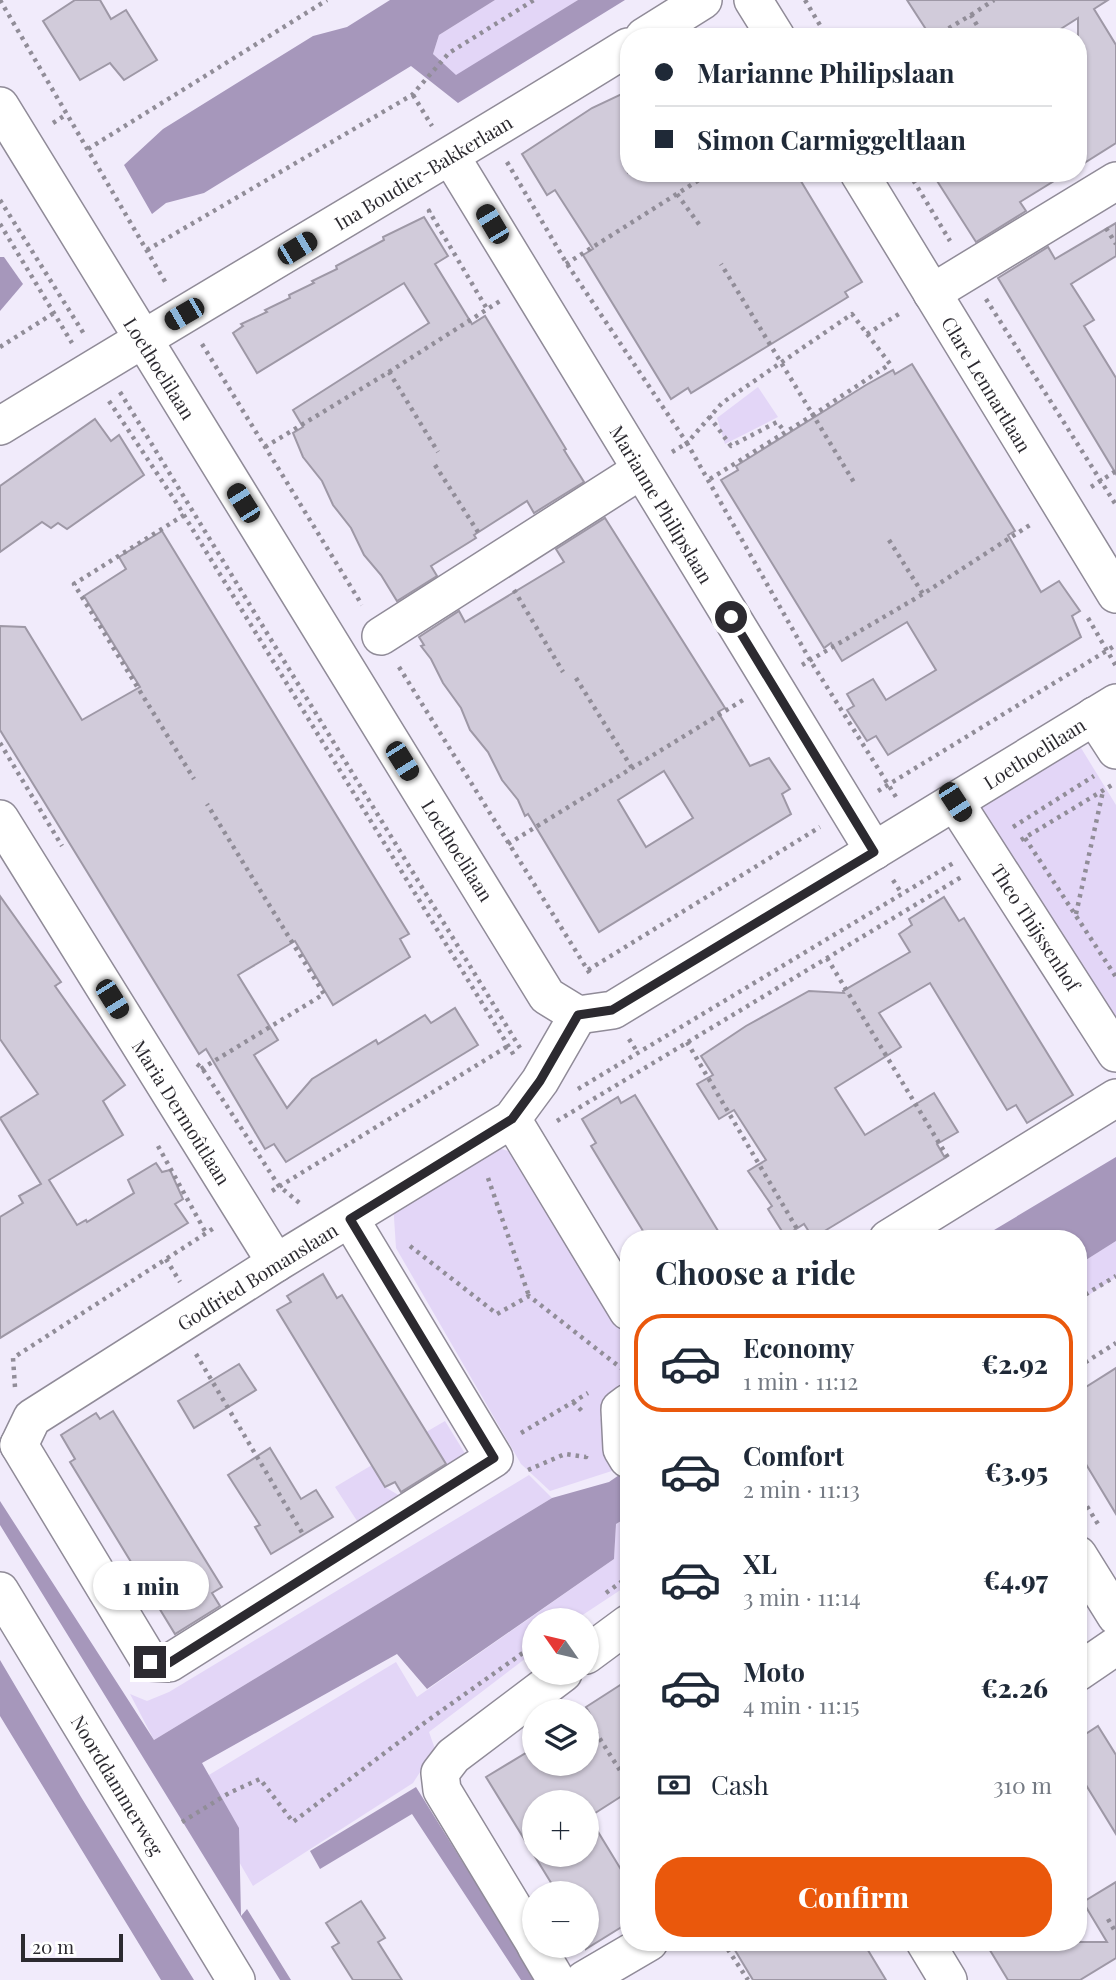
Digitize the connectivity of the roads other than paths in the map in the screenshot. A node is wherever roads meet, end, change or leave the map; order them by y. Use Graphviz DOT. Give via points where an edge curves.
graph roads {
  1 [pos="703,0"];
  2 [pos="753,0"];
  3 [pos="658,28"];
  4 [pos="770,28"];
  5 [pos="620,52"];
  6 [pos="0,106"];
  7 [pos="11,149"];
  8 [pos="451,157"];
  9 [pos="1116,181"];
  10 [pos="864,182"];
  11 [pos="932,293"];
  12 [pos="142,339"];
  13 [pos="0,426"];
  14 [pos="641,470"];
  15 [pos="1116,594"];
  16 [pos="381,636"];
  17 [pos="1105,709"];
  18 [pos="1110,760"];
  19 [pos="955,802"];
  20 [pos="0,819"];
  21 [pos="874,852"];
  22 [pos="595,1012"];
  23 [pos="1116,1053"];
  24 [pos="1116,1098"];
  25 [pos="512,1119"];
  26 [pos="350,1219"];
  27 [pos="883,1230"];
  28 [pos="276,1263"];
  29 [pos="620,1298"];
  30 [pos="620,1409"];
  31 [pos="9,1450"];
  32 [pos="614,1452"];
  33 [pos="1087,1569"];
  34 [pos="0,1591"];
  35 [pos="1116,1616"];
  36 [pos="620,1630"];
  37 [pos="599,1645"];
  38 [pos="1116,1646"];
  39 [pos="1087,1666"];
  40 [pos="547,1685"];
  41 [pos="522,1922"];
  42 [pos="634,1951"];
  43 [pos="930,1951"];
  44 [pos="543,1958"];
  45 [pos="236,1980"];
  46 [pos="556,1980"];
  47 [pos="584,1980"];
  48 [pos="948,1980"];
  1 -- 3 [label="street"];
  2 -- 4 [label="street"];
  5 -- 8 [label="street, Ina Boudier-Bakkerlaan"];
  6 -- 7 [label="street, Loethoelilaan"];
  7 -- 12 [label="street, Loethoelilaan"];
  8 -- 12 [label="street, Ina Boudier-Bakkerlaan"];
  8 -- 14 [label="street, Marianne Philipslaan"];
  9 -- 11 [label="street"];
  10 -- 11 [label="street, Clare Lennartlaan"];
  11 -- 15 [label="street, Clare Lennartlaan"];
  12 -- 13 [label="street, Ina Boudier-Bakkerlaan"];
  12 -- 22 [label="street, Loethoelilaan" via="547,996"];
  14 -- 16 [label="street"];
  14 -- 21 [label="street, Marianne Philipslaan"];
  17 -- 18 [label="street"];
  17 -- 19 [label="street, Loethoelilaan"];
  19 -- 21 [label="street, Loethoelilaan"];
  19 -- 23 [label="street, Theo Thijssenhof"];
  20 -- 28 [label="street, Maria Dermoûtlaan"];
  21 -- 22 [label="street, Loethoelilaan"];
  22 -- 25 [label="street, Godfried Bomanslaan"];
  24 -- 27 [label="street"];
  25 -- 26 [label="street, Godfried Bomanslaan"];
  25 -- 29 [label="street"];
  26 -- 28 [label="street, Godfried Bomanslaan"];
  26 -- 31 [label="street" via="496,1451 169,1663 150,1662"];
  28 -- 31 [label="street, Godfried Bomanslaan" via="32,1418"];
  30 -- 32 [label="street"];
  33 -- 35 [label="street"];
  34 -- 45 [label="street, Noorddammerweg"];
  36 -- 37 [label="street"];
  38 -- 39 [label="street"];
  40 -- 41 [label="street" via="453,1756 440,1773 442,1790"];
  42 -- 47 [label="street"];
  43 -- 48 [label="street"];
  44 -- 46 [label="street"];
}
